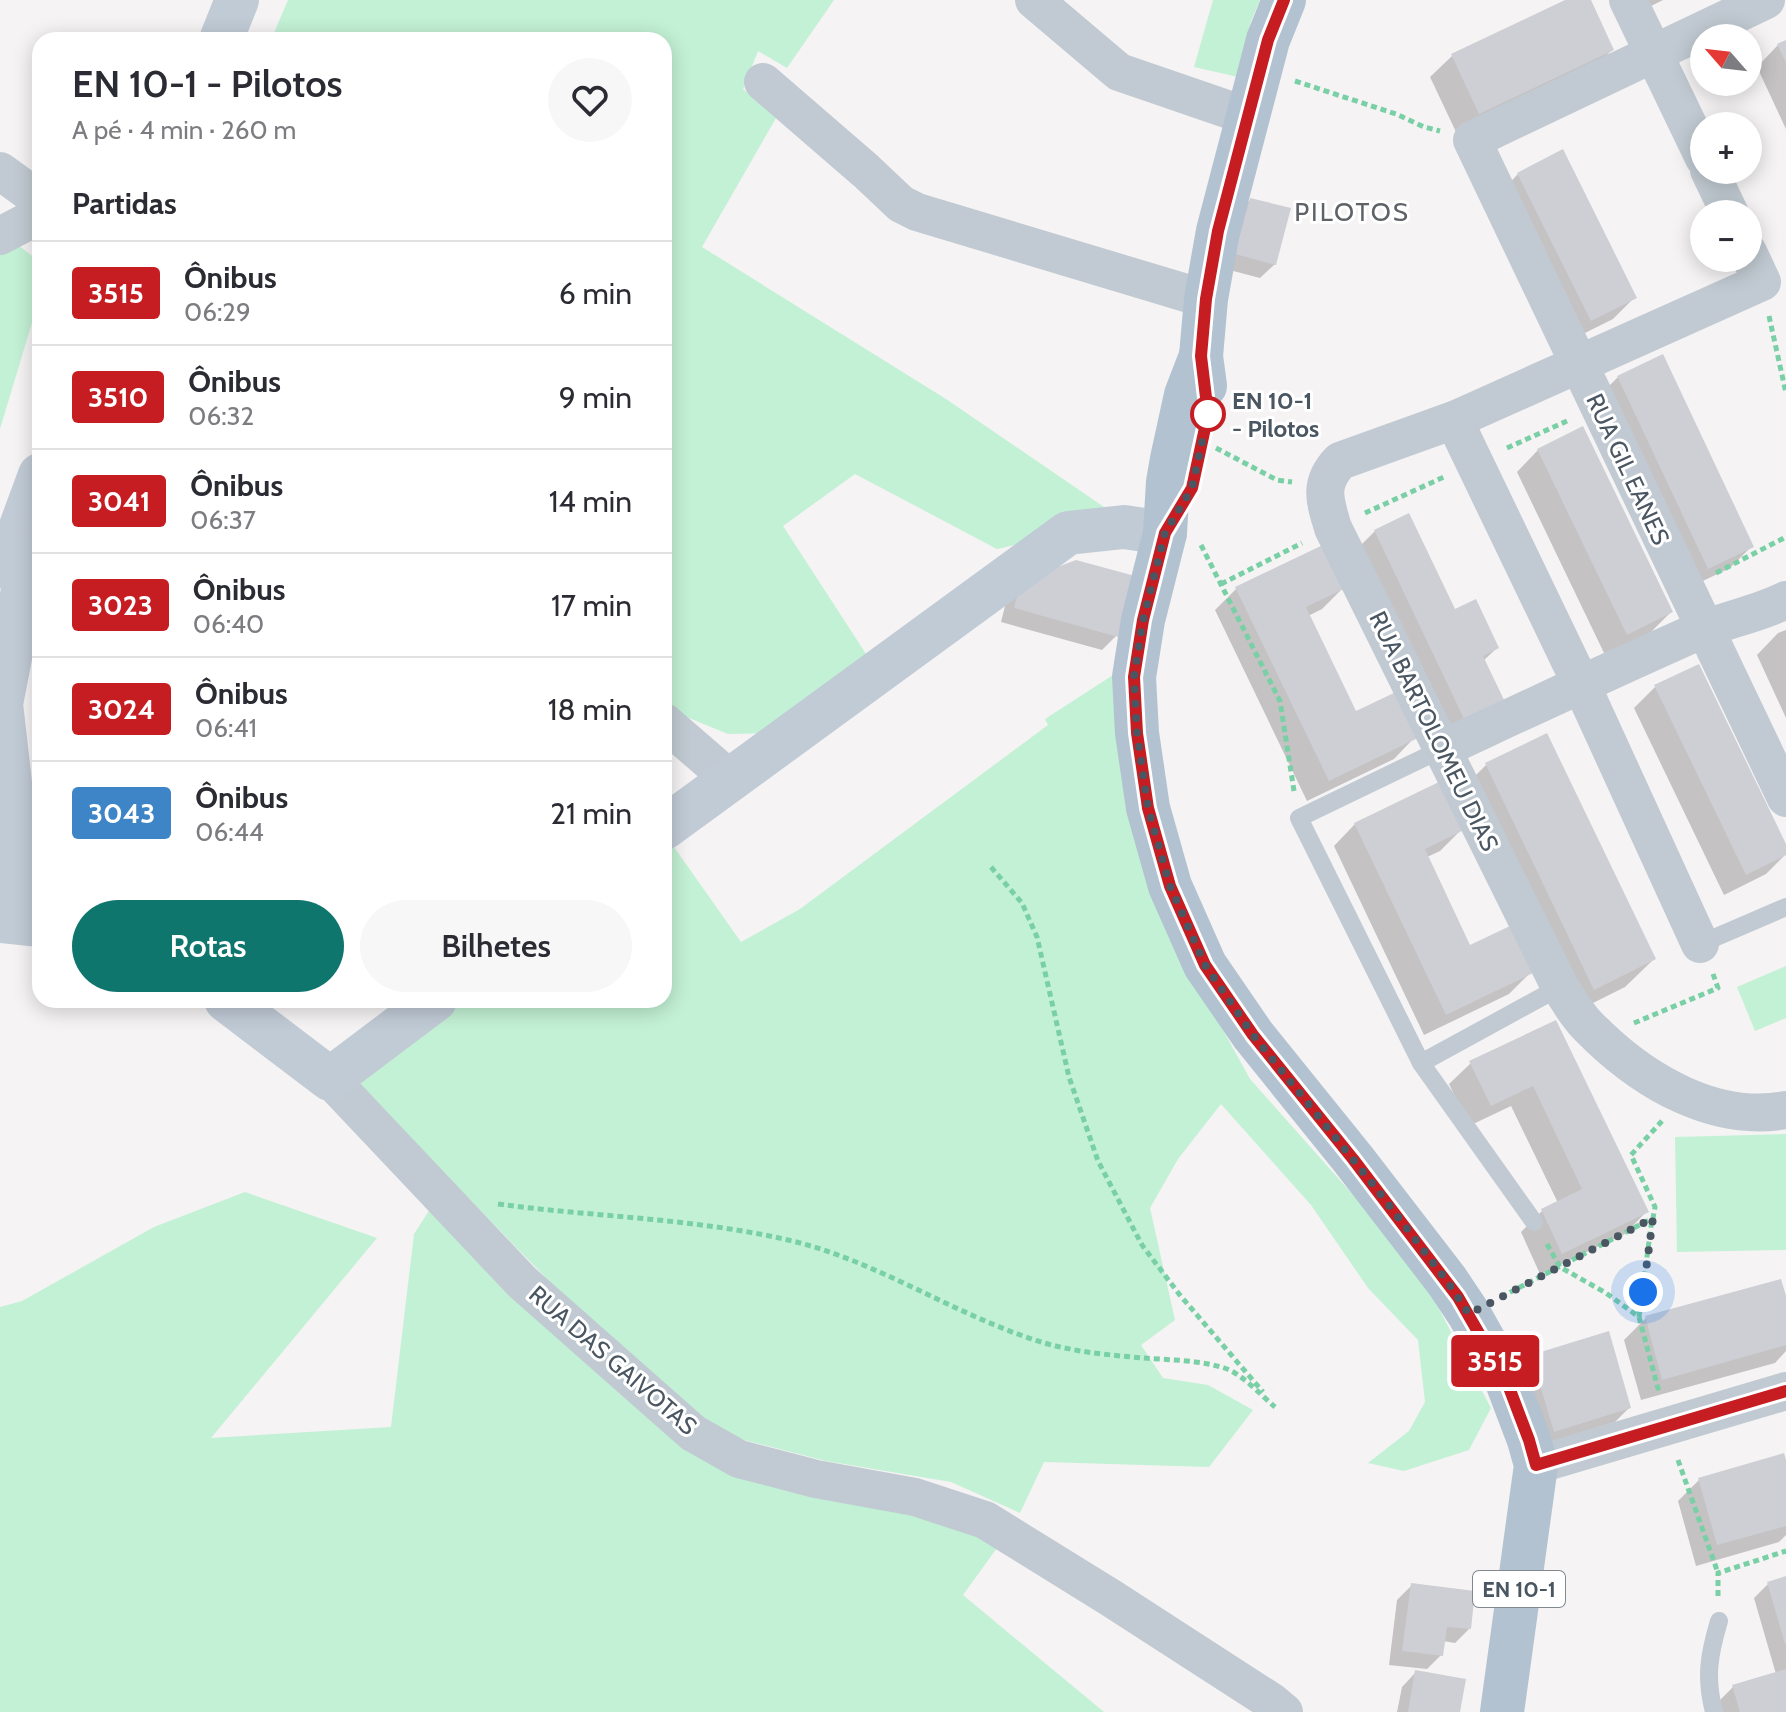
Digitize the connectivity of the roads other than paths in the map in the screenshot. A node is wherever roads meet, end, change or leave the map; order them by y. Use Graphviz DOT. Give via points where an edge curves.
graph roads {
  1 [pos="213,0"];
  2 [pos="237,0"];
  3 [pos="1284,0"];
  4 [pos="1628,0"];
  5 [pos="1766,0"];
  6 [pos="1036,1"];
  7 [pos="200,32"];
  8 [pos="224,32"];
  9 [pos="1654,53"];
  10 [pos="763,82"];
  11 [pos="1247,116"];
  12 [pos="1690,129"];
  13 [pos="0,171"];
  14 [pos="32,194"];
  15 [pos="32,219"];
  16 [pos="0,236"];
  17 [pos="1746,272"];
  18 [pos="1206,299"];
  19 [pos="1578,363"];
  20 [pos="1454,420"];
  21 [pos="32,496"];
  22 [pos="1180,533"];
  23 [pos="32,562"];
  24 [pos="0,582"];
  25 [pos="1786,600"];
  26 [pos="1704,629"];
  27 [pos="1581,684"];
  28 [pos="672,729"];
  29 [pos="1442,749"];
  30 [pos="730,779"];
  31 [pos="1786,798"];
  32 [pos="672,822"];
  33 [pos="18,824"];
  34 [pos="1786,907"];
  35 [pos="0,914"];
  36 [pos="0,921"];
  37 [pos="32,924"];
  38 [pos="1700,944"];
  39 [pos="1560,987"];
  40 [pos="237,1008"];
  41 [pos="424,1008"];
  42 [pos="1421,1063"];
  43 [pos="330,1079"];
  44 [pos="1786,1110"];
  45 [pos="1534,1222"];
  46 [pos="1786,1391"];
  47 [pos="1536,1465"];
  48 [pos="1719,1621"];
  49 [pos="1268,1709"];
  50 [pos="1502,1712"];
  51 [pos="1714,1712"];
  1 -- 7 [label="street"];
  2 -- 8 [label="street"];
  3 -- 11 [label="main road, EN 10-1"];
  4 -- 9 [label="street"];
  5 -- 9 [label="street"];
  6 -- 11 [label="street" via="1119,72"];
  9 -- 12 [label="street"];
  9 -- 19 [label="street, RUA GIL EANES" via="1472,140"];
  10 -- 18 [label="street" via="901,204 917,212"];
  11 -- 18 [label="main road, EN 10-1"];
  13 -- 14 [label="street"];
  15 -- 16 [label="street"];
  17 -- 19 [label="street"];
  18 -- 22 [label="main road, EN 10-1" via="1201,356 1186,395 1168,482"];
  19 -- 20 [label="street"];
  19 -- 26 [label="street, RUA GIL EANES"];
  20 -- 27 [label="street"];
  20 -- 29 [label="street, RUA BARTOLOMEU DIAS" via="1340,461 1325,487 1333,528"];
  21 -- 24 [label="street"];
  22 -- 30 [label="street" via="1124,527 1068,533"];
  22 -- 47 [label="main road, EN 10-1" via="1143,620 1134,677 1148,808 1170,886 1205,965 1253,1035 1469,1314 1507,1382"];
  23 -- 33 [label="street" via="1,704"];
  25 -- 26 [label="street"];
  26 -- 27 [label="street"];
  26 -- 31 [label="street, RUA GIL EANES"];
  27 -- 29 [label="street"];
  27 -- 38 [label="street"];
  28 -- 30 [label="street"];
  29 -- 39 [label="street, RUA BARTOLOMEU DIAS"];
  29 -- 42 [label="lane" via="1299,818"];
  30 -- 32 [label="street"];
  33 -- 35 [label="street" via="22,851 14,892"];
  34 -- 38 [label="lane"];
  36 -- 37 [label="street"];
  39 -- 42 [label="lane"];
  39 -- 44 [label="street, RUA BARTOLOMEU DIAS" via="1581,1019 1653,1080 1719,1108 1768,1114"];
  40 -- 43 [label="street, RUA DAS GAIVOTAS"];
  41 -- 43 [label="street"];
  42 -- 45 [label="lane"];
  43 -- 49 [label="street, RUA DAS GAIVOTAS" via="522,1282 693,1433 739,1459 915,1497 985,1520 1111,1598"];
  46 -- 47 [label="street"];
  47 -- 50 [label="main road, EN 10-1"];
  48 -- 51 [label="lane" via="1709,1656"];
}
